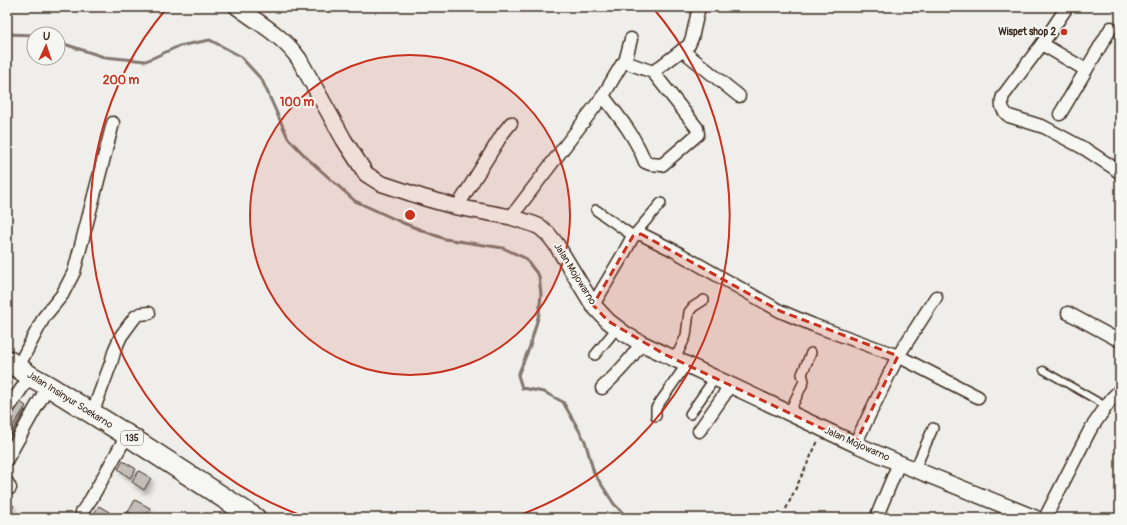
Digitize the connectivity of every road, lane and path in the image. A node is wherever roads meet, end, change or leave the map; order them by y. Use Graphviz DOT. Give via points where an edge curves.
graph roads {
  1 [pos="237,7"];
  2 [pos="699,7"];
  3 [pos="1068,7"];
  4 [pos="1112,28"];
  5 [pos="631,39"];
  6 [pos="1042,44"];
  7 [pos="682,50"];
  8 [pos="625,62"];
  9 [pos="1086,70"];
  10 [pos="653,72"];
  11 [pos="603,96"];
  12 [pos="740,96"];
  13 [pos="1060,114"];
  14 [pos="113,123"];
  15 [pos="511,123"];
  16 [pos="1120,173"];
  17 [pos="661,203"];
  18 [pos="457,206"];
  19 [pos="596,210"];
  20 [pos="511,217"];
  21 [pos="633,236"];
  22 [pos="936,297"];
  23 [pos="704,300"];
  24 [pos="593,305"];
  25 [pos="149,313"];
  26 [pos="1068,313"];
  27 [pos="617,328"];
  28 [pos="1120,342"];
  29 [pos="641,343"];
  30 [pos="811,353"];
  31 [pos="595,355"];
  32 [pos="898,356"];
  33 [pos="680,362"];
  34 [pos="18,368"];
  35 [pos="1043,370"];
  36 [pos="715,378"];
  37 [pos="729,384"];
  38 [pos="48,386"];
  39 [pos="602,388"];
  40 [pos="1120,390"];
  41 [pos="978,397"];
  42 [pos="1106,406"];
  43 [pos="7,410"];
  44 [pos="789,413"];
  45 [pos="92,414"];
  46 [pos="690,414"];
  47 [pos="656,416"];
  48 [pos="933,428"];
  49 [pos="824,429"];
  50 [pos="699,431"];
  51 [pos="127,435"];
  52 [pos="855,444"];
  53 [pos="7,460"];
  54 [pos="899,463"];
  55 [pos="915,469"];
  56 [pos="786,509"];
  57 [pos="82,512"];
  58 [pos="255,518"];
  59 [pos="876,518"];
  60 [pos="1035,518"];
  61 [pos="1045,518"];
  1 -- 18 [label="street, Jalan Mojowarno" via="292,49 366,174 380,183 402,191"];
  2 -- 7 [label="street" via="692,38 689,45"];
  3 -- 6 [label="street"];
  4 -- 9 [label="street"];
  5 -- 8 [label="street"];
  6 -- 9 [label="street"];
  6 -- 16 [label="street" via="1003,96 1005,112 1009,116 1044,127 1085,149"];
  7 -- 10 [label="street"];
  7 -- 12 [label="street"];
  8 -- 10 [label="street"];
  8 -- 11 [label="street"];
  9 -- 13 [label="street"];
  10 -- 11 [label="street" via="698,131 698,134 662,165 645,162 628,128"];
  11 -- 20 [label="street"];
  14 -- 34 [label="street" via="74,272 62,295 44,317"];
  15 -- 18 [label="street"];
  17 -- 21 [label="street"];
  18 -- 20 [label="street, Jalan Mojowarno"];
  19 -- 21 [label="street"];
  20 -- 24 [label="street, Jalan Mojowarno" via="540,227 548,234"];
  21 -- 24 [label="street"];
  21 -- 32 [label="street" via="641,234 673,250 780,311"];
  22 -- 32 [label="street"];
  23 -- 33 [label="street" via="689,312"];
  24 -- 27 [label="street, Jalan Mojowarno"];
  25 -- 45 [label="street" via="134,317 121,336"];
  26 -- 28 [label="street"];
  27 -- 29 [label="street, Jalan Mojowarno"];
  27 -- 31 [label="street"];
  29 -- 33 [label="street, Jalan Mojowarno"];
  29 -- 39 [label="street" via="618,373"];
  30 -- 44 [label="street" via="802,374 804,381"];
  32 -- 41 [label="street"];
  32 -- 52 [label="street"];
  33 -- 36 [label="street, Jalan Mojowarno"];
  33 -- 47 [label="street" via="656,408"];
  34 -- 38 [label="main road, Jalan Insinyur Soekarno / 135"];
  34 -- 43 [label="street"];
  35 -- 42 [label="lane"];
  36 -- 37 [label="street, Jalan Mojowarno"];
  36 -- 46 [label="street"];
  37 -- 44 [label="street, Jalan Mojowarno"];
  37 -- 50 [label="street"];
  38 -- 45 [label="main road, Jalan Insinyur Soekarno / 135"];
  38 -- 53 [label="street"];
  40 -- 42 [label="street"];
  42 -- 61 [label="street" via="1090,430"];
  44 -- 49 [label="street, Jalan Mojowarno"];
  45 -- 51 [label="main road, Jalan Insinyur Soekarno / 135"];
  48 -- 55 [label="street"];
  49 -- 52 [label="street, Jalan Mojowarno"];
  49 -- 56 [label="path"];
  51 -- 57 [label="street"];
  51 -- 58 [label="main road, Jalan Insinyur Soekarno / 135"];
  52 -- 54 [label="street, Jalan Mojowarno"];
  54 -- 55 [label="street, Jalan Mojowarno"];
  54 -- 59 [label="street"];
  55 -- 60 [label="street, Jalan Mojowarno"];
}
